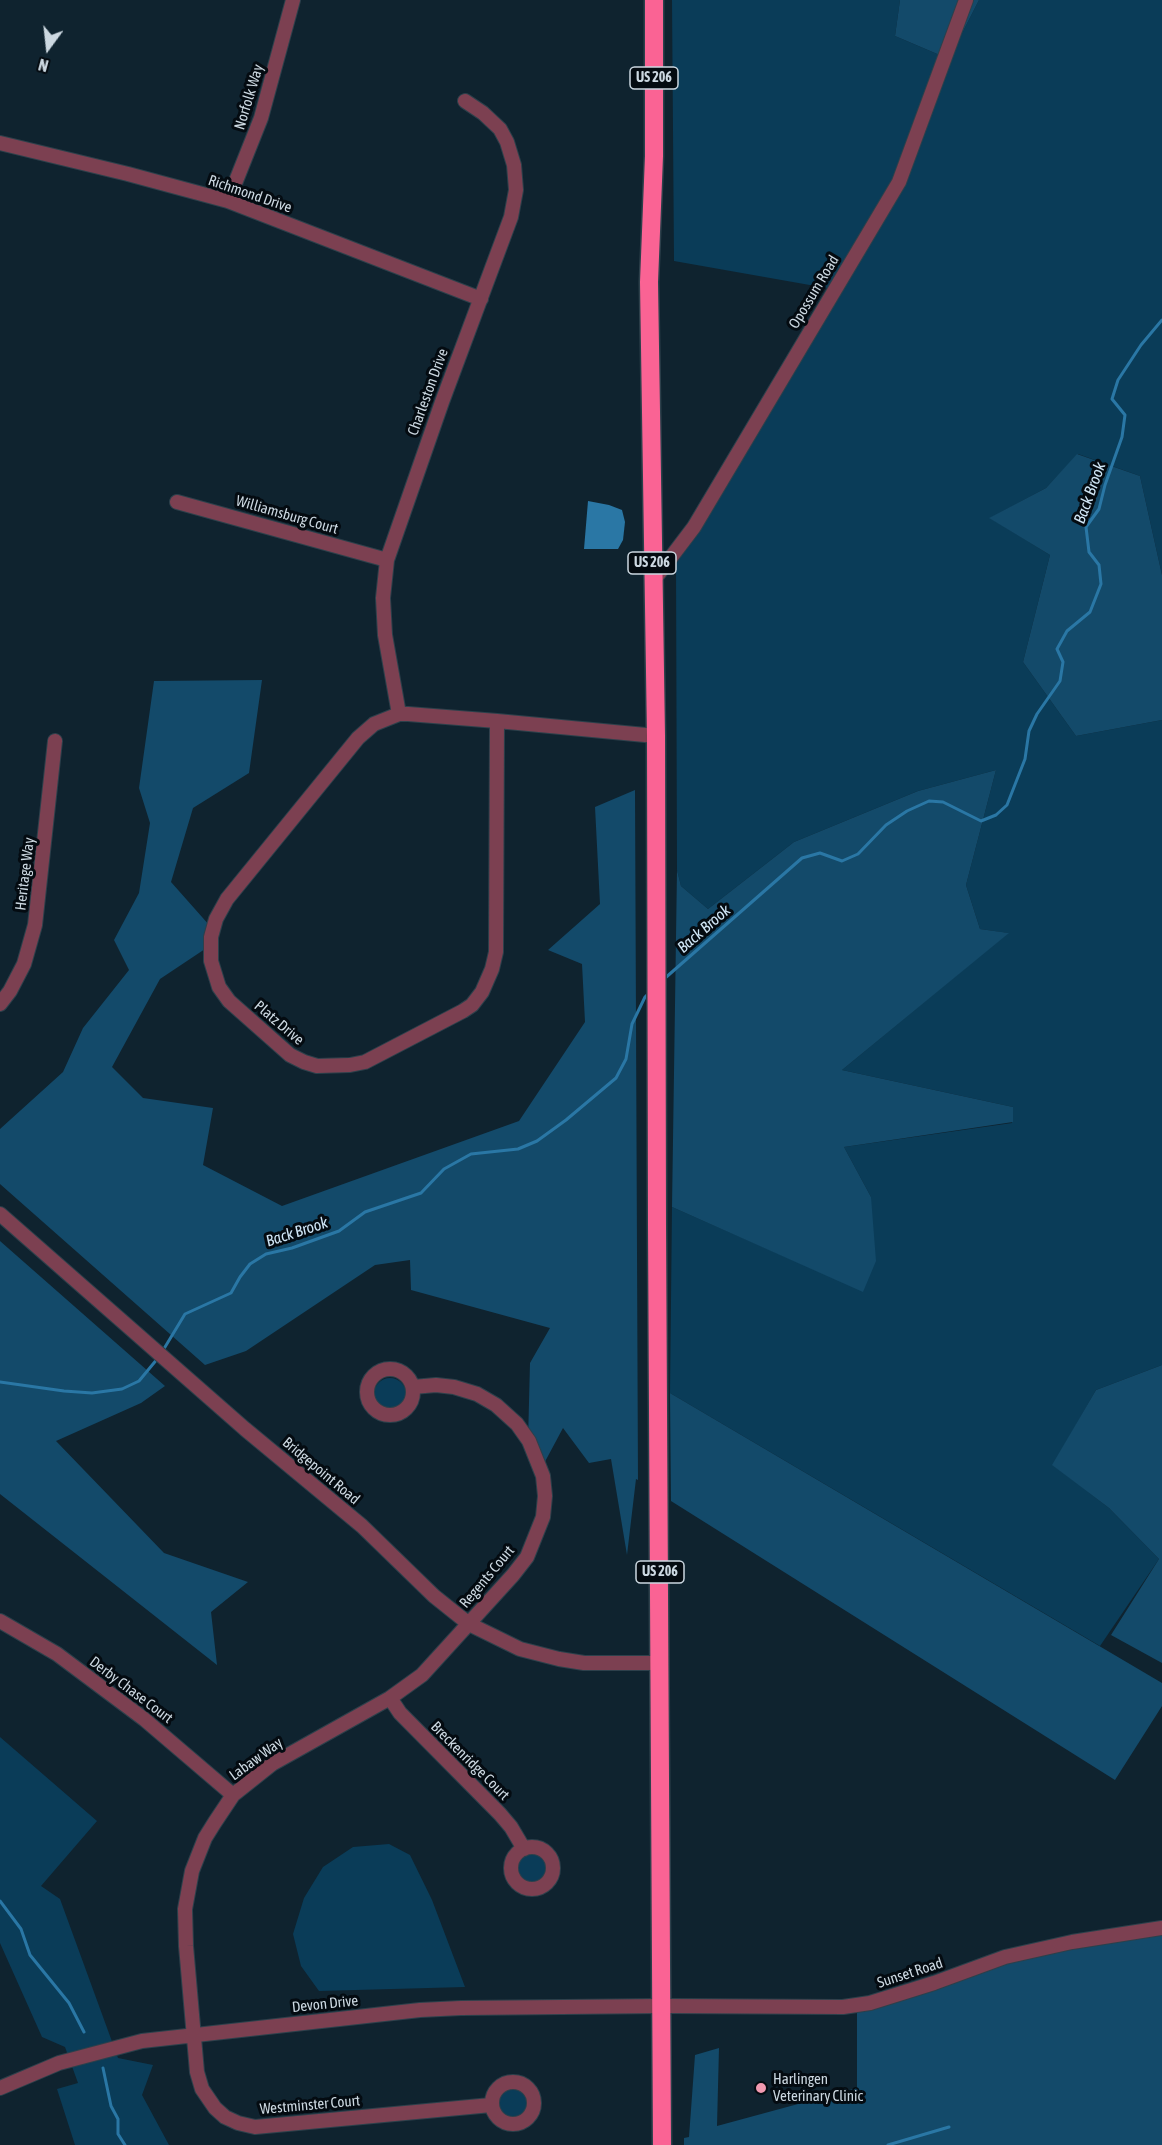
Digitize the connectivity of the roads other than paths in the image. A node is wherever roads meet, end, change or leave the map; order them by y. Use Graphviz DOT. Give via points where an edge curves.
graph roads {
  1 [pos="293,0"];
  2 [pos="654,0"];
  3 [pos="966,0"];
  4 [pos="465,102"];
  5 [pos="0,143"];
  6 [pos="228,201"];
  7 [pos="480,299"];
  8 [pos="177,502"];
  9 [pos="387,560"];
  10 [pos="653,581"];
  11 [pos="399,714"];
  12 [pos="497,722"];
  13 [pos="656,736"];
  14 [pos="55,741"];
  15 [pos="0,1004"];
  16 [pos="0,1214"];
  17 [pos="413,1387"];
  18 [pos="0,1621"];
  19 [pos="469,1624"];
  20 [pos="661,1663"];
  21 [pos="390,1698"];
  22 [pos="233,1796"];
  23 [pos="524,1849"];
  24 [pos="1162,1928"];
  25 [pos="663,2006"];
  26 [pos="194,2034"];
  27 [pos="0,2088"];
  28 [pos="491,2105"];
  29 [pos="662,2145"];
  1 -- 6 [label="street, Norfolk Way" via="261,118"];
  2 -- 10 [label="highway, US 206" via="649,282"];
  3 -- 10 [label="street, Opossum Road" via="899,182 694,527"];
  4 -- 7 [label="street, Charleston Drive" via="500,129 514,165 516,190 511,217"];
  5 -- 6 [label="street, Richmond Drive"];
  6 -- 7 [label="street, Richmond Drive"];
  7 -- 9 [label="street, Charleston Drive"];
  8 -- 9 [label="street, Williamsburg Court"];
  9 -- 11 [label="street, Charleston Drive" via="385,635"];
  10 -- 13 [label="highway, US 206"];
  11 -- 12 [label="street, Platz Drive"];
  11 -- 12 [label="street, Platz Drive" via="374,724 358,738 227,899 211,937 211,961 219,987 229,1001 290,1055 317,1066 365,1062 463,1011 482,992 496,952"];
  12 -- 13 [label="street, Platz Drive"];
  13 -- 20 [label="highway, US 206"];
  14 -- 15 [label="street, Heritage Way" via="35,925 24,963"];
  16 -- 19 [label="street, Bridgepoint Road" via="245,1430 362,1526"];
  17 -- 19 [label="street, Regents Court" via="454,1387 496,1405 530,1440 543,1476 543,1517 534,1542 513,1575"];
  18 -- 22 [label="street, Derby Chase Court" via="57,1654 136,1713"];
  19 -- 20 [label="street, Bridgepoint Road" via="520,1649 559,1659 584,1663"];
  19 -- 21 [label="street, Labaw Way" via="422,1675"];
  20 -- 25 [label="highway, US 206"];
  21 -- 22 [label="street, Labaw Way" via="272,1764"];
  21 -- 23 [label="street, Breckenridge Court" via="400,1713 500,1814"];
  22 -- 26 [label="street, Labaw Way" via="205,1838 188,1888 185,1927"];
  24 -- 25 [label="street, Sunset Road" via="1005,1957 870,2003 843,2007"];
  25 -- 26 [label="street, Devon Drive" via="441,2009"];
  25 -- 29 [label="highway, US 206"];
  26 -- 27 [label="street, Devon Drive" via="82,2055"];
  26 -- 28 [label="street, Westminster Court" via="202,2089 215,2108 238,2123 279,2126"];
}
